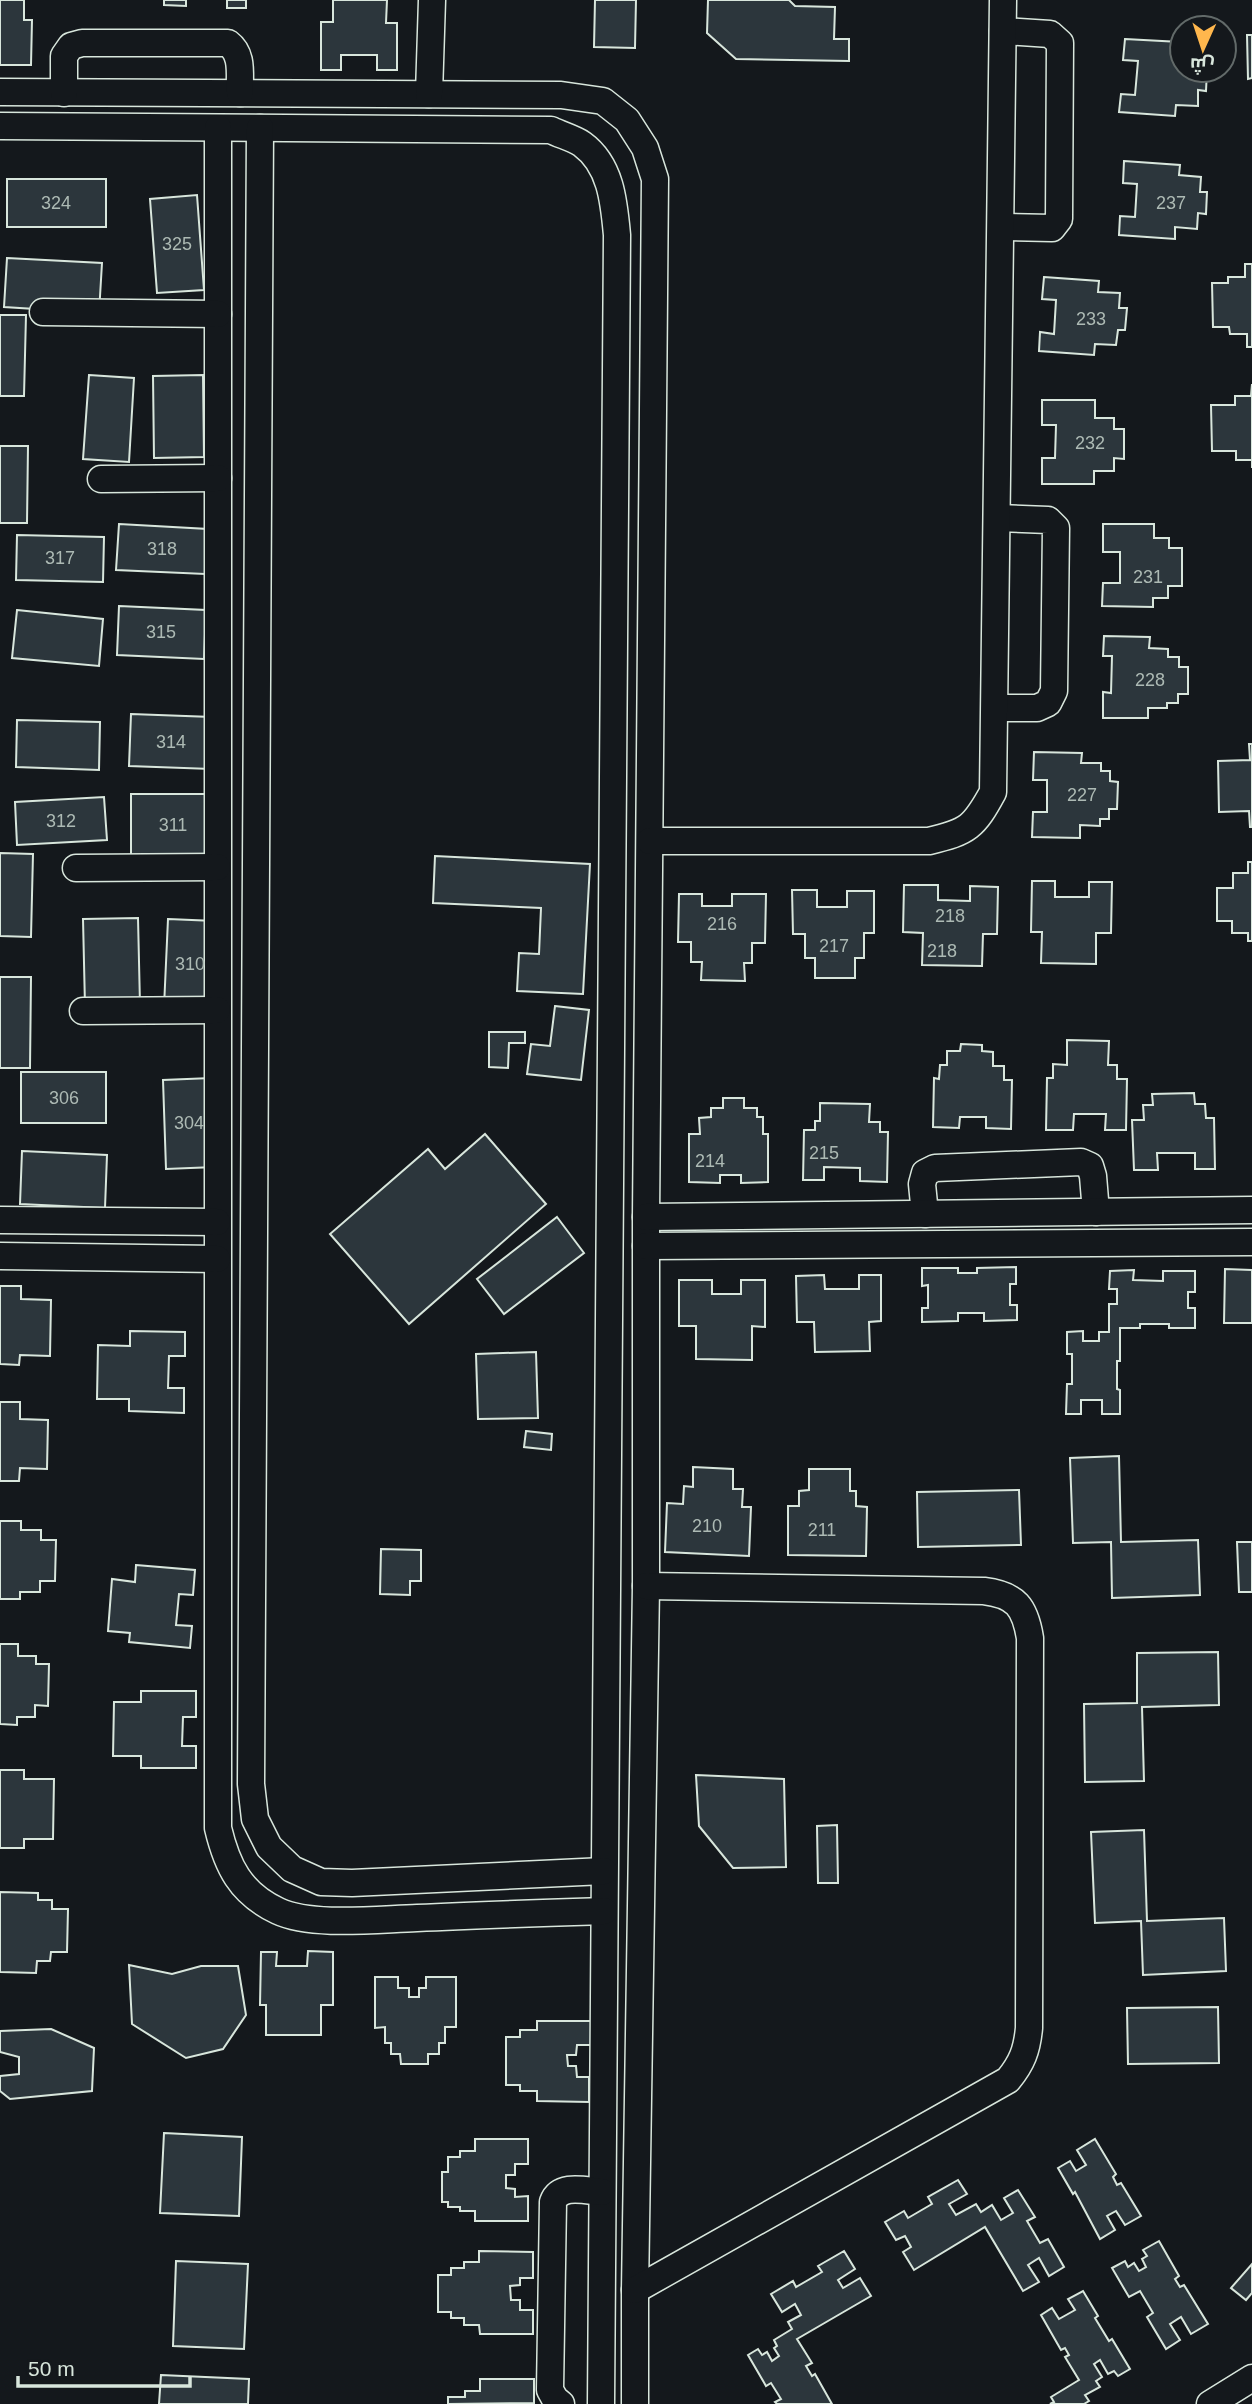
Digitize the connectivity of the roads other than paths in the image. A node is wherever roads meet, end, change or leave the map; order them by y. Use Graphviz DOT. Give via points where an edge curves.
graph roads {
  1 [pos="432,0"];
  2 [pos="1003,0"];
  3 [pos="1003,31"];
  4 [pos="0,92"];
  5 [pos="64,93"];
  6 [pos="240,93"];
  7 [pos="429,94"];
  8 [pos="0,125"];
  9 [pos="218,128"];
  10 [pos="260,128"];
  11 [pos="1000,227"];
  12 [pos="43,313"];
  13 [pos="218,314"];
  14 [pos="218,478"];
  15 [pos="101,480"];
  16 [pos="997,518"];
  17 [pos="995,708"];
  18 [pos="650,841"];
  19 [pos="218,867"];
  20 [pos="76,868"];
  21 [pos="256,949"];
  22 [pos="218,950"];
  23 [pos="217,1010"];
  24 [pos="83,1012"];
  25 [pos="1252,1210"];
  26 [pos="1096,1212"];
  27 [pos="925,1214"];
  28 [pos="646,1217"];
  29 [pos="0,1220"];
  30 [pos="217,1222"];
  31 [pos="1252,1242"];
  32 [pos="646,1246"];
  33 [pos="0,1256"];
  34 [pos="217,1259"];
  35 [pos="252,1527"];
  36 [pos="217,1529"];
  37 [pos="646,1586"];
  38 [pos="604,1871"];
  39 [pos="604,1911"];
  40 [pos="602,2192"];
  41 [pos="635,2290"];
  42 [pos="1252,2378"];
  43 [pos="561,2404"];
  44 [pos="601,2404"];
  45 [pos="635,2404"];
  46 [pos="1210,2404"];
  1 -- 7 [label="street"];
  2 -- 3 [label="street"];
  3 -- 11 [label="street"];
  3 -- 11 [label="street" via="1050,34 1060,43 1059,206 1058,223 1052,228"];
  4 -- 5 [label="street"];
  5 -- 6 [label="street"];
  5 -- 6 [label="street" via="64,56 71,46 228,43 239,58"];
  6 -- 7 [label="street"];
  7 -- 18 [label="street" via="561,95 603,101 627,120 645,148 655,180"];
  8 -- 9 [label="street"];
  9 -- 10 [label="street"];
  9 -- 13 [label="street"];
  10 -- 21 [label="street"];
  10 -- 38 [label="street" via="551,130 582,144 604,170 614,202"];
  11 -- 16 [label="street"];
  12 -- 13 [label="street"];
  13 -- 14 [label="street"];
  14 -- 15 [label="street"];
  14 -- 19 [label="street"];
  16 -- 17 [label="street"];
  16 -- 17 [label="street" via="1048,520 1056,528 1054,691 1048,703 1037,708"];
  17 -- 18 [label="street" via="993,792 979,817 957,834 929,841"];
  18 -- 28 [label="street"];
  19 -- 20 [label="street"];
  19 -- 22 [label="street"];
  21 -- 22 [label="street"];
  21 -- 35 [label="street"];
  22 -- 23 [label="street"];
  23 -- 24 [label="street"];
  23 -- 30 [label="street"];
  25 -- 26 [label="street"];
  26 -- 27 [label="street"];
  26 -- 27 [label="street" via="1093,1176 1090,1166 1081,1162 935,1168 925,1173 922,1184"];
  27 -- 28 [label="street"];
  28 -- 32 [label="street"];
  29 -- 30 [label="street"];
  30 -- 34 [label="street"];
  31 -- 32 [label="street"];
  32 -- 37 [label="street"];
  33 -- 34 [label="street"];
  34 -- 36 [label="street"];
  35 -- 36 [label="street"];
  35 -- 38 [label="street" via="251,1784 255,1819 270,1847 292,1869 321,1882 352,1883"];
  36 -- 39 [label="street" via="218,1828 229,1867 249,1891 279,1911 311,1919"];
  37 -- 41 [label="street"];
  37 -- 41 [label="street" via="984,1591 1002,1593 1018,1604 1030,1639 1029,2028 1020,2065 1008,2080"];
  38 -- 39 [label="street"];
  39 -- 40 [label="street"];
  40 -- 43 [label="street" via="562,2191 554,2202 550,2390"];
  40 -- 44 [label="street"];
  41 -- 45 [label="street"];
  42 -- 46 [label="street"];
}
